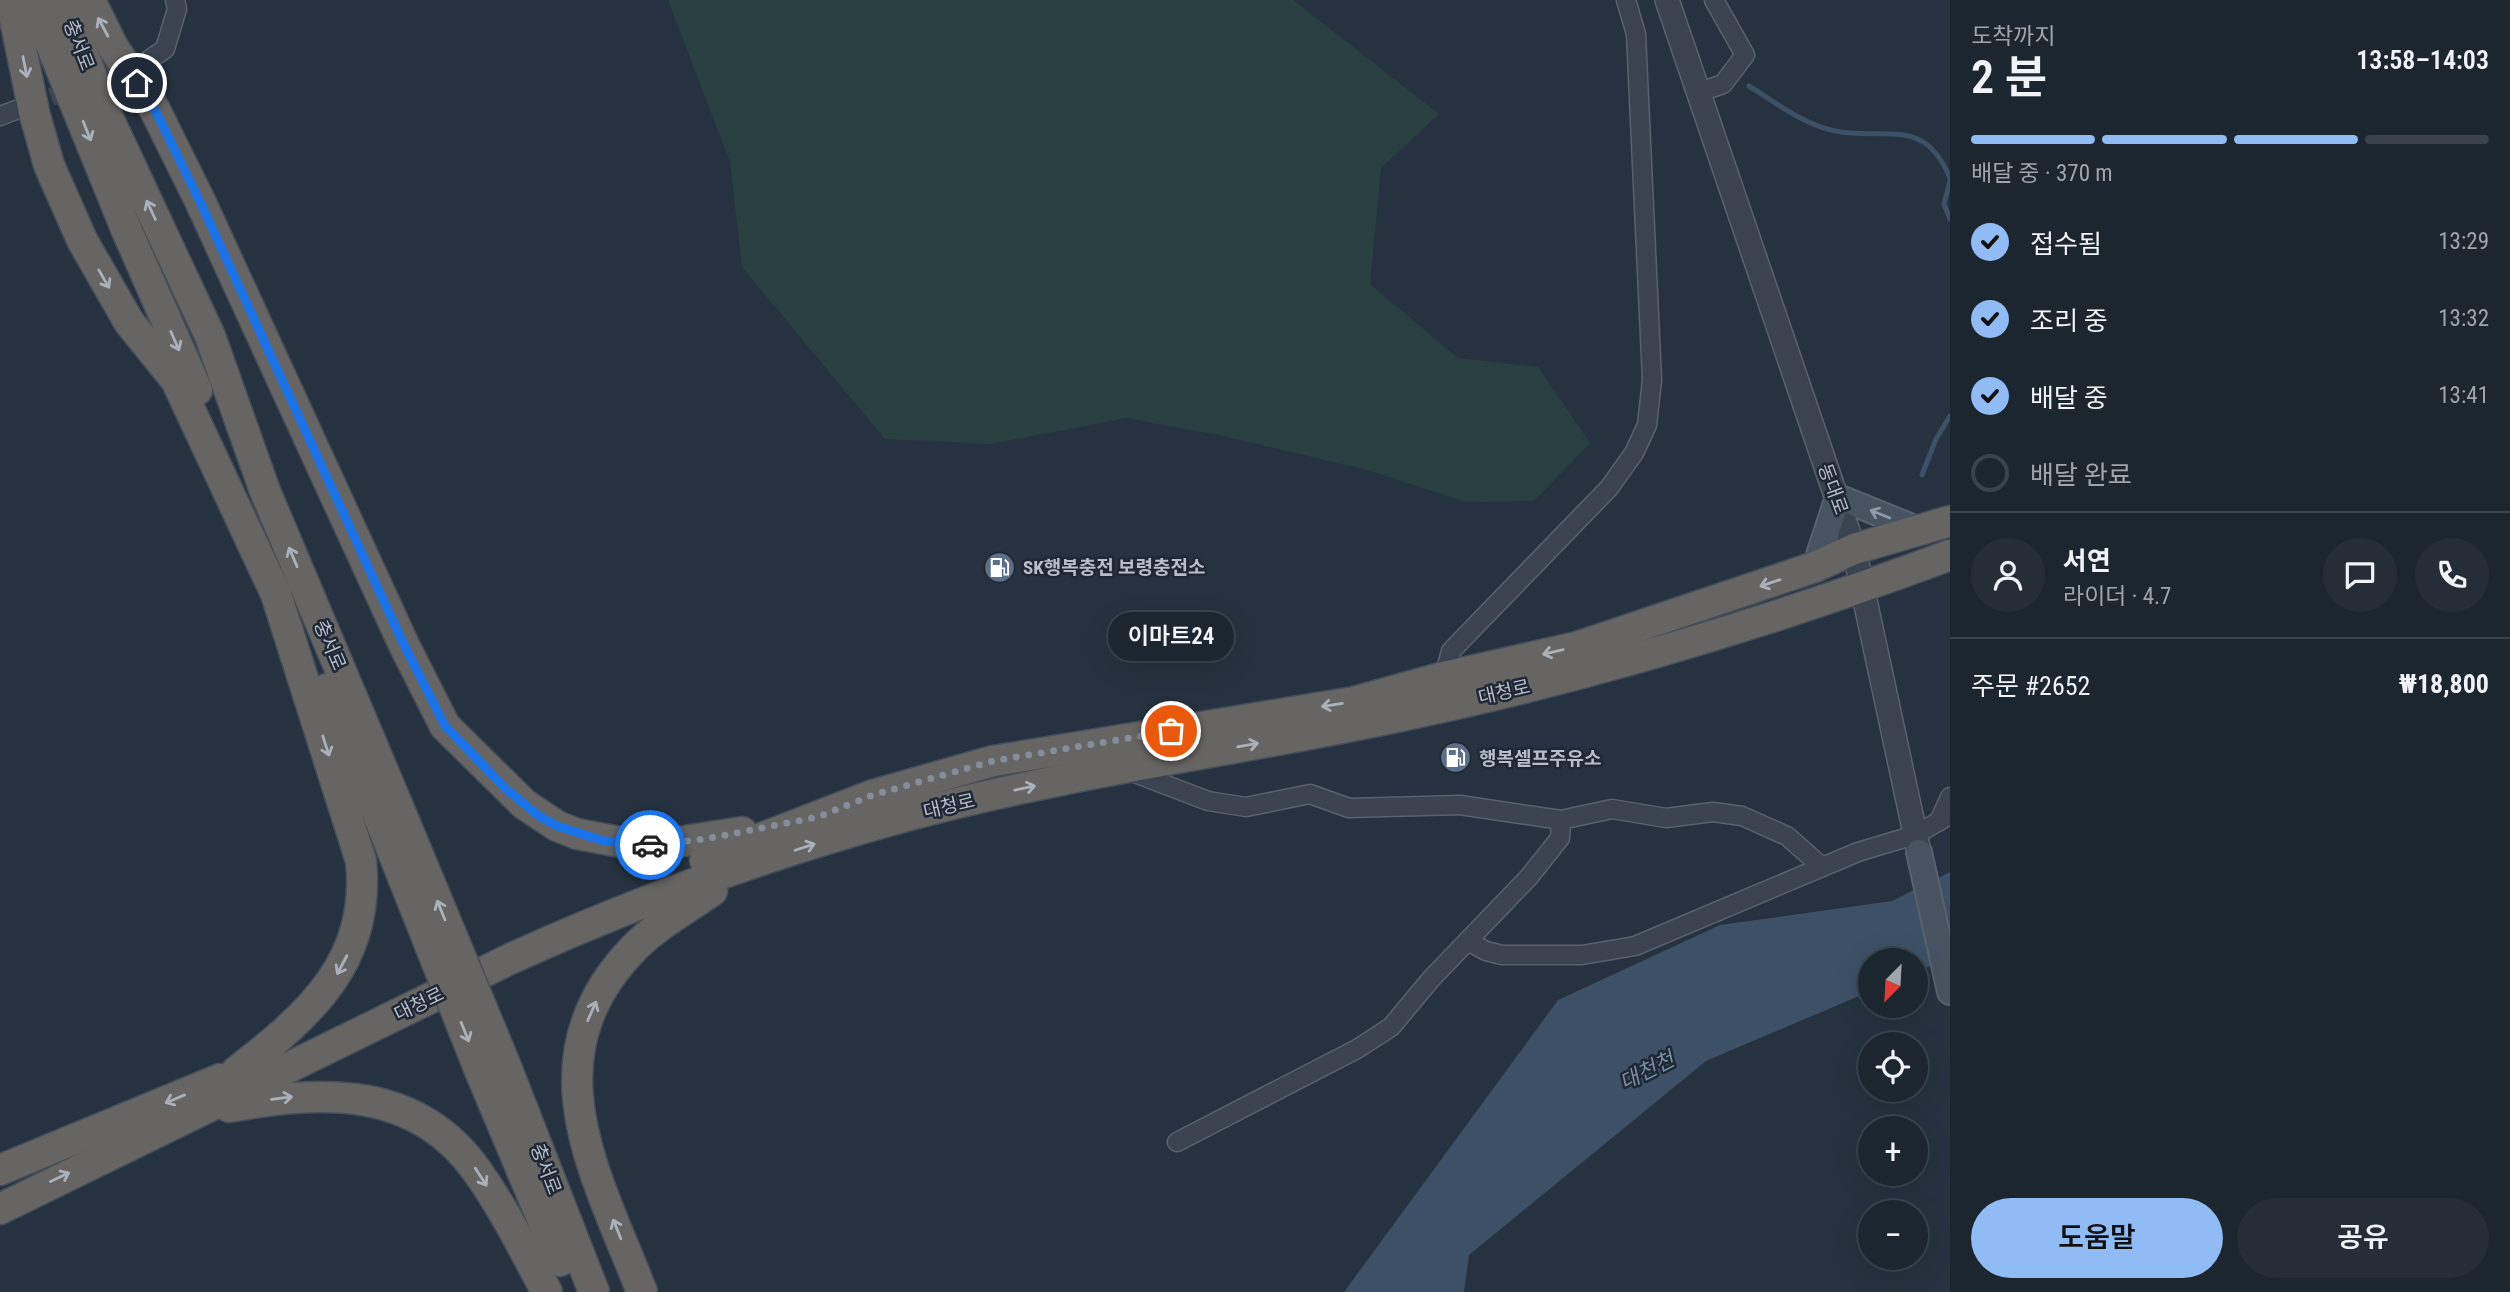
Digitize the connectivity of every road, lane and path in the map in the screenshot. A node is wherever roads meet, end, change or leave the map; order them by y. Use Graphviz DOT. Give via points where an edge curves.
graph roads {
  1 [pos="11,0"];
  2 [pos="33,0"];
  3 [pos="63,0"];
  4 [pos="90,0"];
  5 [pos="175,0"];
  6 [pos="1626,0"];
  7 [pos="1667,0"];
  8 [pos="1714,0"];
  9 [pos="150,59"];
  10 [pos="1697,93"];
  11 [pos="1838,497"];
  12 [pos="1950,521"];
  13 [pos="1922,531"];
  14 [pos="1854,549"];
  15 [pos="1950,555"];
  16 [pos="1815,567"];
  17 [pos="1865,587"];
  18 [pos="1444,677"];
  19 [pos="1120,768"];
  20 [pos="1950,797"];
  21 [pos="818,817"];
  22 [pos="1945,817"];
  23 [pos="1561,820"];
  24 [pos="395,827"];
  25 [pos="1917,843"];
  26 [pos="753,864"];
  27 [pos="1822,867"];
  28 [pos="1468,941"];
  29 [pos="1950,992"];
  30 [pos="493,1067"];
  31 [pos="237,1072"];
  32 [pos="190,1114"];
  33 [pos="1177,1142"];
  34 [pos="7,1164"];
  35 [pos="0,1209"];
  36 [pos="547,1292"];
  37 [pos="574,1292"];
  38 [pos="594,1292"];
  39 [pos="642,1292"];
  1 -- 31 [label="highway, one-way" via="49,165 82,240 129,322 176,380 265,571 312,701 361,861 360,919 336,977 294,1025"];
  2 -- 24 [label="highway, 충서로, one-way" via="127,231 293,609"];
  24 -- 3 [label="highway, 충서로, one-way" via="210,336 104,109"];
  21 -- 4 [label="highway, one-way" via="659,845 604,841 539,816 445,726 201,204 155,110 113,47"];
  5 -- 9 [label="street" via="177,9 165,49"];
  6 -- 18 [label="street" via="1636,34 1652,380 1647,425 1609,488 1451,651"];
  7 -- 10 [label="street, 동대로"];
  8 -- 10 [label="street" via="1745,55 1723,84"];
  10 -- 11 [label="street, 동대로"];
  13 -- 11 [label="main road, one-way"];
  11 -- 14 [label="street, 동대로"];
  11 -- 16 [label="main road"];
  12 -- 13 [label="highway, 대청로"];
  13 -- 14 [label="highway, 대청로"];
  14 -- 16 [label="highway, 대청로"];
  14 -- 17 [label="street, 동대로"];
  15 -- 17 [label="highway, 대청로"];
  16 -- 18 [label="highway, 대청로, one-way" via="1577,647"];
  19 -- 17 [label="highway, 대청로, one-way" via="1402,716 1549,682"];
  17 -- 25 [label="street, 동대로"];
  18 -- 21 [label="highway, 대청로, one-way" via="1354,702 993,761 873,795"];
  19 -- 23 [label="street" via="1208,801 1246,807 1310,794 1349,808 1460,805"];
  26 -- 19 [label="highway, 대청로, one-way" via="908,816"];
  20 -- 22 [label="street"];
  21 -- 31 [label="highway, 대청로" via="574,908"];
  22 -- 25 [label="street"];
  23 -- 27 [label="street" via="1612,809 1666,818 1713,813 1742,816 1787,836"];
  23 -- 28 [label="street" via="1559,838 1552,848"];
  24 -- 30 [label="highway, bridge"];
  25 -- 27 [label="street"];
  25 -- 29 [label="main road, 동대로"];
  26 -- 32 [label="highway, 대청로" via="590,923"];
  39 -- 26 [label="highway, one-way" via="583,1138 576,1092 579,1049 605,984 635,946"];
  27 -- 28 [label="street" via="1635,946 1582,955 1502,955"];
  28 -- 33 [label="street" via="1391,1027"];
  30 -- 37 [label="highway, 충서로"];
  30 -- 38 [label="highway, 충서로"];
  31 -- 34 [label="highway, 대청로, one-way"];
  35 -- 32 [label="highway, 대청로, one-way"];
  32 -- 36 [label="highway, one-way" via="322,1095 375,1101 416,1118 457,1148 477,1170"];
}
